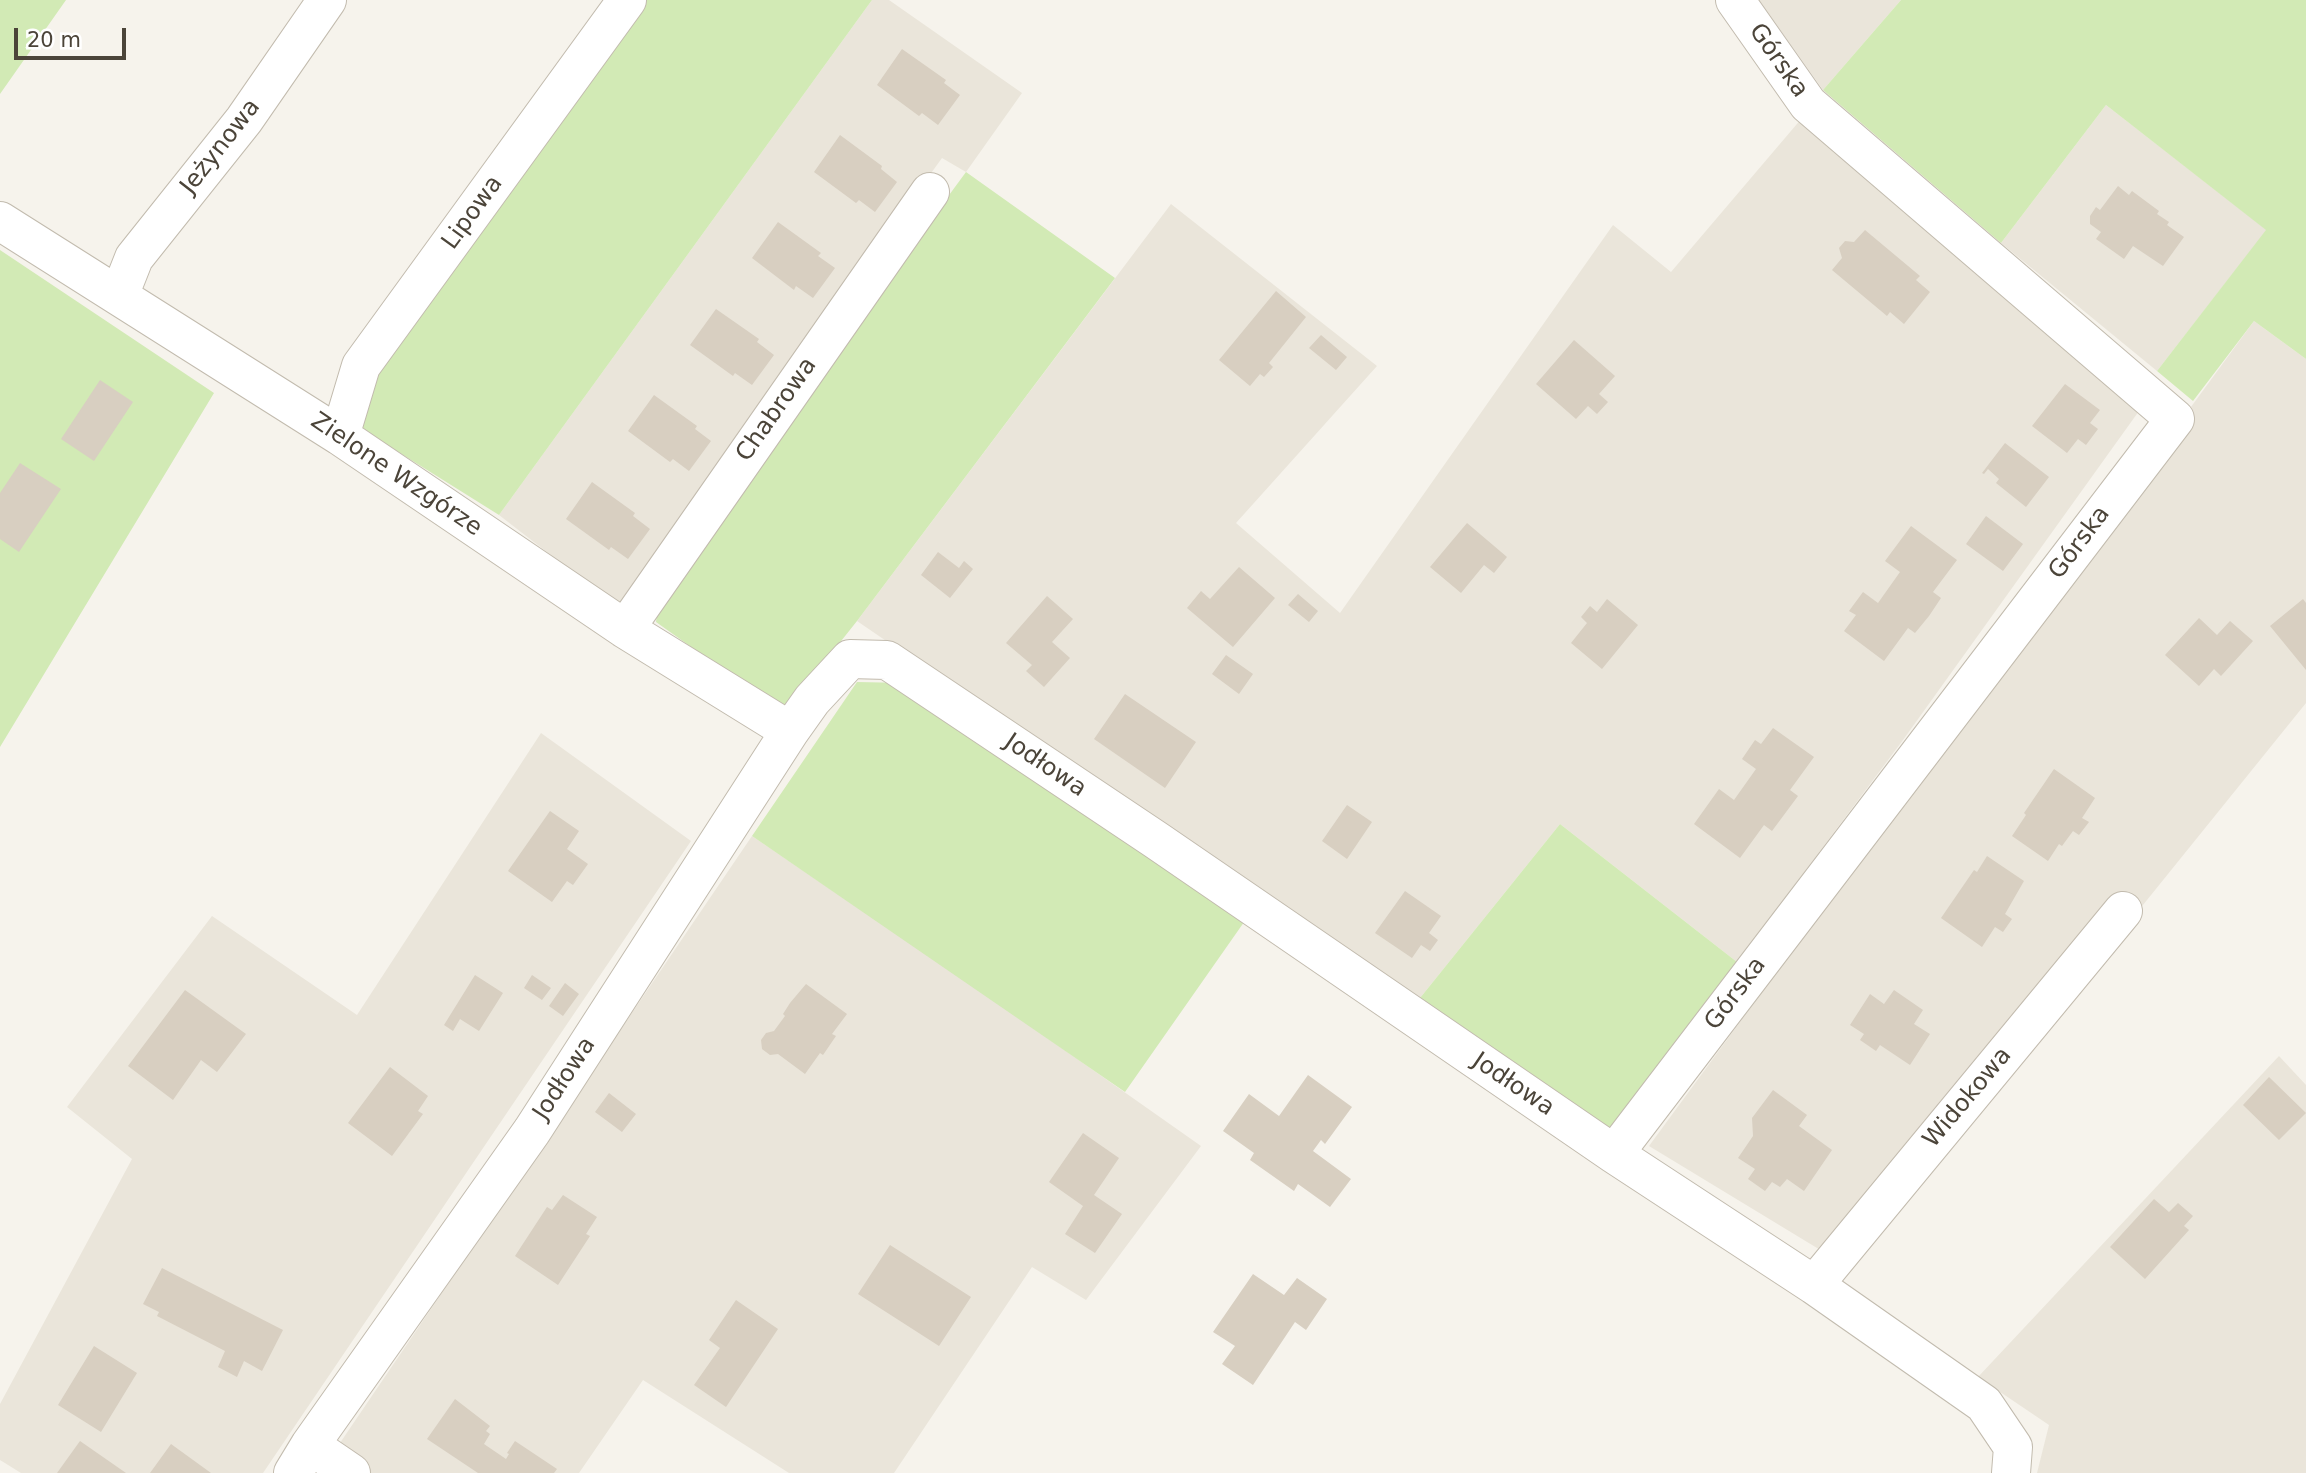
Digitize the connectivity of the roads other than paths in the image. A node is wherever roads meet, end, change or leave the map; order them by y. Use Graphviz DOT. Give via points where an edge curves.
graph roads {
  1 [pos="327,0"];
  2 [pos="627,0"];
  3 [pos="1734,0"];
  4 [pos="930,192"];
  5 [pos="0,221"];
  6 [pos="119,296"];
  7 [pos="340,436"];
  8 [pos="625,628"];
  9 [pos="790,731"];
  10 [pos="2123,911"];
  11 [pos="1614,1154"];
  12 [pos="1814,1285"];
  13 [pos="301,1459"];
  14 [pos="351,1473"];
  15 [pos="2011,1473"];
  1 -- 6 [label="street, Jeżynowa" via="244,120 134,258"];
  2 -- 7 [label="street, Lipowa" via="361,366"];
  3 -- 11 [label="street, Górska" via="1808,104 2175,419"];
  4 -- 8 [label="street, Chabrowa"];
  5 -- 6 [label="street, Zielone Wzgórze"];
  6 -- 7 [label="street, Zielone Wzgórze"];
  7 -- 8 [label="street, Zielone Wzgórze"];
  8 -- 9 [label="street, Zielone Wzgórze"];
  9 -- 11 [label="street, Jodłowa" via="850,659 887,660"];
  9 -- 13 [label="street, Jodłowa" via="532,1131"];
  10 -- 12 [label="street, Widokowa"];
  11 -- 12 [label="street, Jodłowa"];
  12 -- 15 [label="street, Jodłowa" via="1984,1404 2013,1447"];
  13 -- 14 [label="street"];
}
